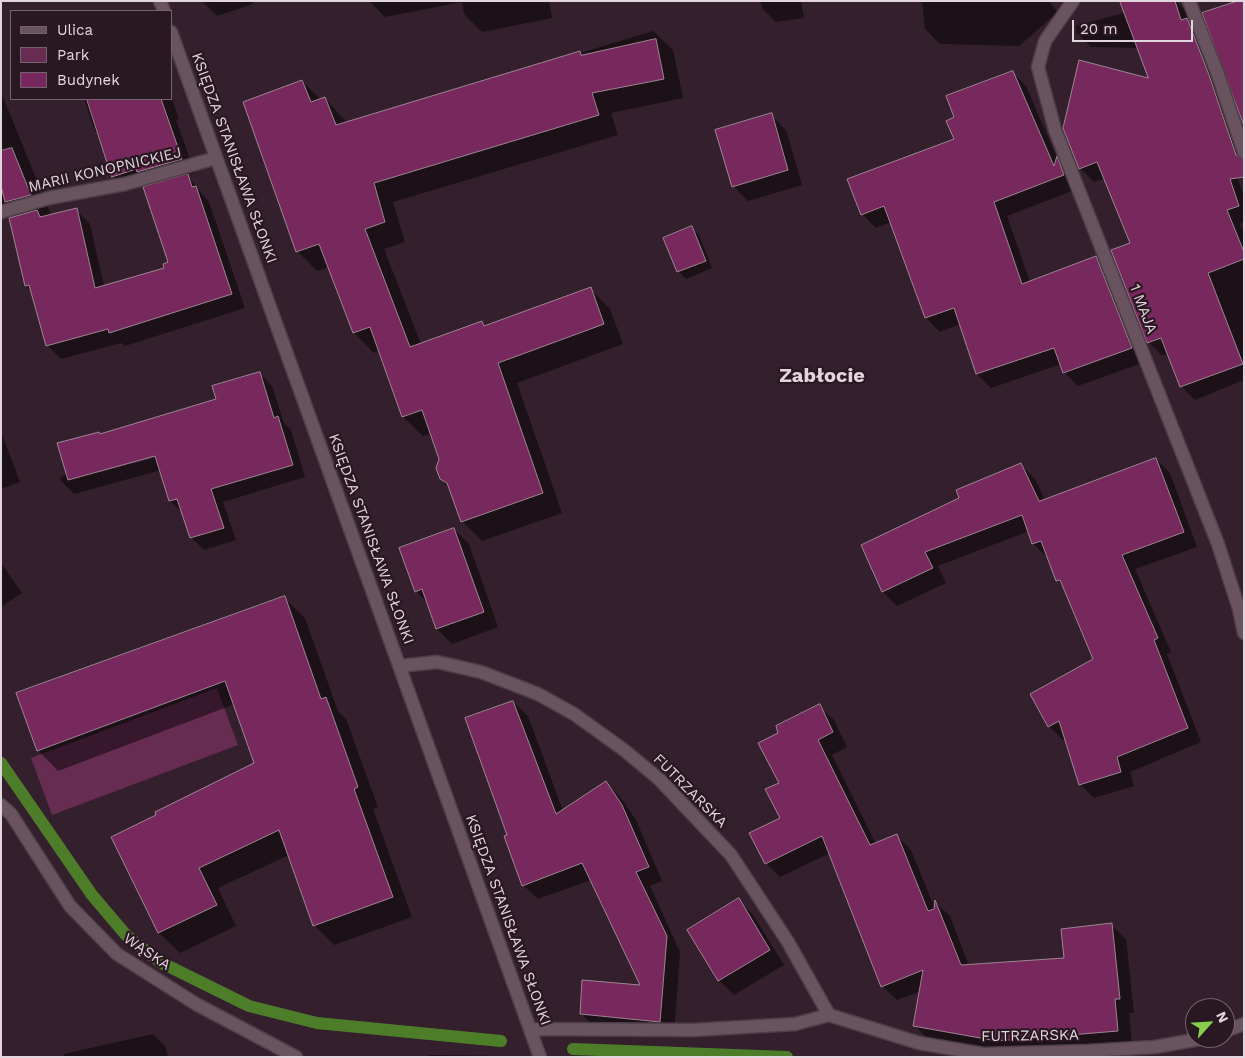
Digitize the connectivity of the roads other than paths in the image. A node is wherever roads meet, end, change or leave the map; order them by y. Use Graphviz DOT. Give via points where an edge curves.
graph roads {
  1 [pos="1073,1"];
  2 [pos="1189,1"];
  3 [pos="172,35"];
  4 [pos="1244,152"];
  5 [pos="216,158"];
  6 [pos="1,212"];
  7 [pos="1244,633"];
  8 [pos="400,666"];
  9 [pos="1,804"];
  10 [pos="829,1015"];
  11 [pos="531,1030"];
  12 [pos="1185,1041"];
  13 [pos="296,1057"];
  14 [pos="540,1057"];
  1 -- 7 [label="street, 1 MAJA" via="1046,41 1038,67 1053,121 1218,544"];
  2 -- 4 [label="street"];
  3 -- 5 [label="street, KSIĘDZA STANISŁAWA SŁONKI"];
  5 -- 6 [label="street, MARII KONOPNICKIEJ" via="125,184 49,198"];
  5 -- 8 [label="street, KSIĘDZA STANISŁAWA SŁONKI"];
  8 -- 10 [label="street, FUTRZARSKA" via="437,662 481,672 538,694 574,714 624,750 659,779 731,855 788,942"];
  8 -- 11 [label="street, KSIĘDZA STANISŁAWA SŁONKI"];
  9 -- 13 [label="street, WĄSKA" via="11,814 70,906 117,954 196,1004"];
  10 -- 11 [label="street" via="795,1024 693,1030"];
  10 -- 12 [label="street, FUTRZARSKA" via="919,1043 983,1054 1146,1047"];
  11 -- 14 [label="street, KSIĘDZA STANISŁAWA SŁONKI"];
}
